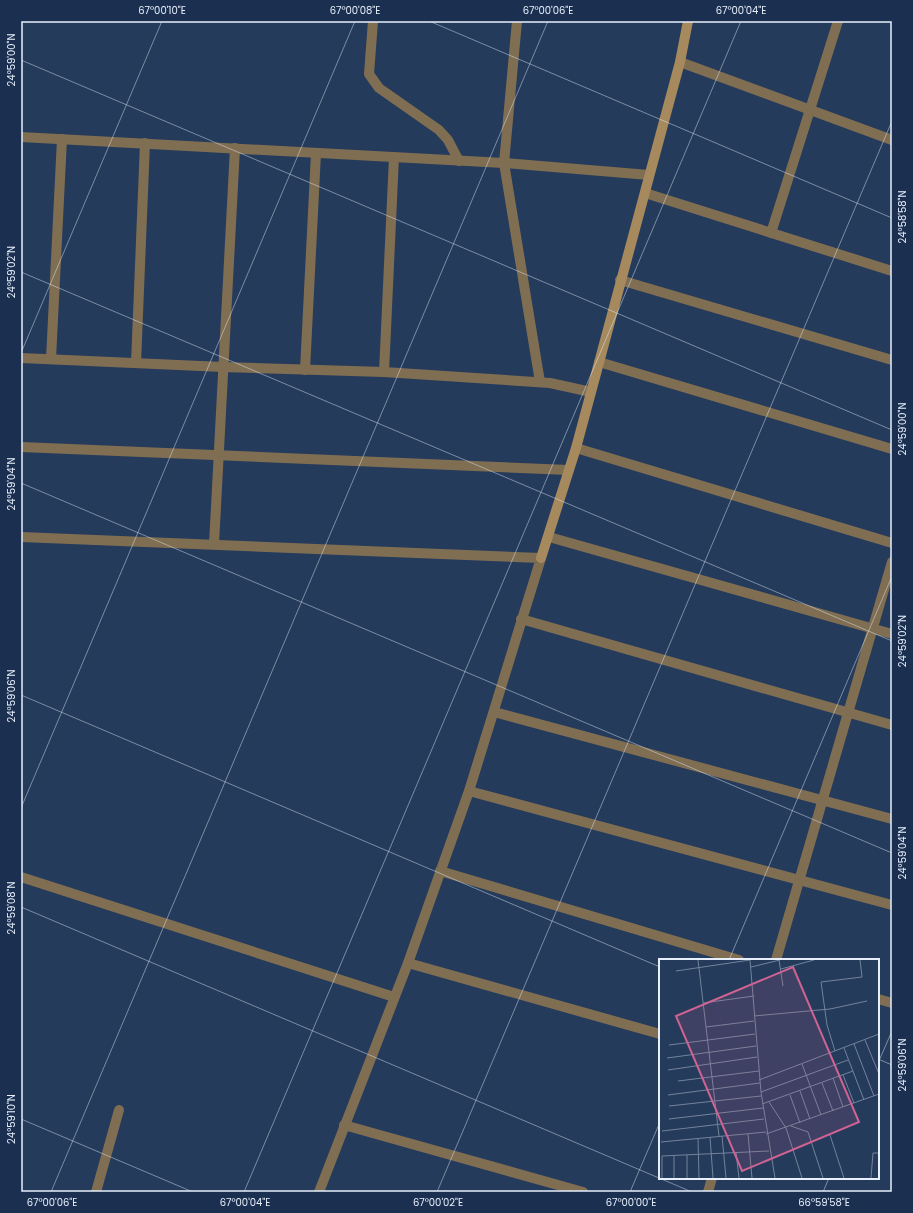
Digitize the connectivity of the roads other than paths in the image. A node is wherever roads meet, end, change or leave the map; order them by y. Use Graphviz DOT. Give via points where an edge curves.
graph roads {
  1 [pos="373,21"];
  2 [pos="517,21"];
  3 [pos="688,21"];
  4 [pos="838,21"];
  5 [pos="680,62"];
  6 [pos="810,110"];
  7 [pos="21,137"];
  8 [pos="62,139"];
  9 [pos="892,140"];
  10 [pos="145,144"];
  11 [pos="235,148"];
  12 [pos="316,153"];
  13 [pos="394,157"];
  14 [pos="459,161"];
  15 [pos="504,163"];
  16 [pos="649,175"];
  17 [pos="645,193"];
  18 [pos="772,233"];
  19 [pos="892,271"];
  20 [pos="620,280"];
  21 [pos="21,358"];
  22 [pos="51,359"];
  23 [pos="892,360"];
  24 [pos="599,362"];
  25 [pos="136,363"];
  26 [pos="223,367"];
  27 [pos="305,370"];
  28 [pos="384,372"];
  29 [pos="540,382"];
  30 [pos="591,392"];
  31 [pos="21,447"];
  32 [pos="576,448"];
  33 [pos="892,449"];
  34 [pos="218,455"];
  35 [pos="569,470"];
  36 [pos="21,537"];
  37 [pos="549,537"];
  38 [pos="892,543"];
  39 [pos="214,544"];
  40 [pos="541,558"];
  41 [pos="892,562"];
  42 [pos="521,618"];
  43 [pos="873,628"];
  44 [pos="892,634"];
  45 [pos="494,712"];
  46 [pos="848,712"];
  47 [pos="892,725"];
  48 [pos="469,791"];
  49 [pos="822,800"];
  50 [pos="892,819"];
  51 [pos="440,871"];
  52 [pos="21,877"];
  53 [pos="799,880"];
  54 [pos="892,905"];
  55 [pos="736,959"];
  56 [pos="776,959"];
  57 [pos="408,964"];
  58 [pos="394,997"];
  59 [pos="879,999"];
  60 [pos="892,1003"];
  61 [pos="659,1034"];
  62 [pos="119,1110"];
  63 [pos="344,1125"];
  64 [pos="712,1179"];
  65 [pos="96,1192"];
  66 [pos="319,1192"];
  67 [pos="583,1192"];
  68 [pos="708,1192"];
  1 -- 14 [label="street" via="369,74 379,88 439,130 448,140"];
  2 -- 15 [label="street"];
  3 -- 5 [label="street"];
  4 -- 6 [label="street"];
  5 -- 6 [label="street"];
  5 -- 16 [label="street"];
  6 -- 9 [label="street"];
  6 -- 18 [label="street"];
  7 -- 8 [label="street"];
  8 -- 10 [label="street"];
  8 -- 22 [label="street"];
  10 -- 11 [label="street"];
  10 -- 25 [label="street"];
  11 -- 12 [label="street"];
  11 -- 26 [label="street"];
  12 -- 13 [label="street"];
  12 -- 27 [label="street"];
  13 -- 14 [label="street"];
  13 -- 28 [label="street"];
  14 -- 15 [label="street"];
  15 -- 16 [label="street"];
  15 -- 29 [label="street"];
  16 -- 17 [label="street"];
  17 -- 18 [label="street"];
  17 -- 20 [label="street"];
  18 -- 19 [label="street"];
  20 -- 23 [label="street"];
  20 -- 24 [label="street"];
  21 -- 22 [label="street"];
  22 -- 25 [label="street"];
  24 -- 30 [label="street"];
  24 -- 33 [label="street"];
  25 -- 26 [label="street"];
  26 -- 27 [label="street"];
  26 -- 34 [label="street"];
  27 -- 28 [label="street"];
  28 -- 29 [label="street"];
  29 -- 30 [label="street"];
  30 -- 32 [label="street"];
  31 -- 34 [label="street"];
  32 -- 35 [label="street"];
  32 -- 38 [label="street"];
  34 -- 35 [label="street"];
  34 -- 39 [label="street"];
  35 -- 37 [label="street"];
  36 -- 39 [label="street"];
  37 -- 40 [label="street"];
  37 -- 43 [label="street"];
  39 -- 40 [label="street"];
  40 -- 42 [label="street"];
  41 -- 43 [label="street"];
  42 -- 45 [label="street"];
  42 -- 46 [label="street"];
  43 -- 44 [label="street"];
  43 -- 46 [label="street"];
  45 -- 48 [label="street"];
  45 -- 49 [label="street"];
  46 -- 47 [label="street"];
  46 -- 49 [label="street"];
  48 -- 51 [label="street"];
  48 -- 53 [label="street"];
  49 -- 50 [label="street"];
  49 -- 53 [label="street"];
  51 -- 55 [label="street"];
  51 -- 57 [label="street"];
  52 -- 58 [label="street"];
  53 -- 54 [label="street"];
  53 -- 56 [label="street"];
  57 -- 58 [label="street"];
  57 -- 61 [label="street"];
  58 -- 63 [label="street"];
  59 -- 60 [label="street"];
  62 -- 65 [label="street"];
  63 -- 66 [label="street"];
  63 -- 67 [label="street"];
  64 -- 68 [label="street"];
}
